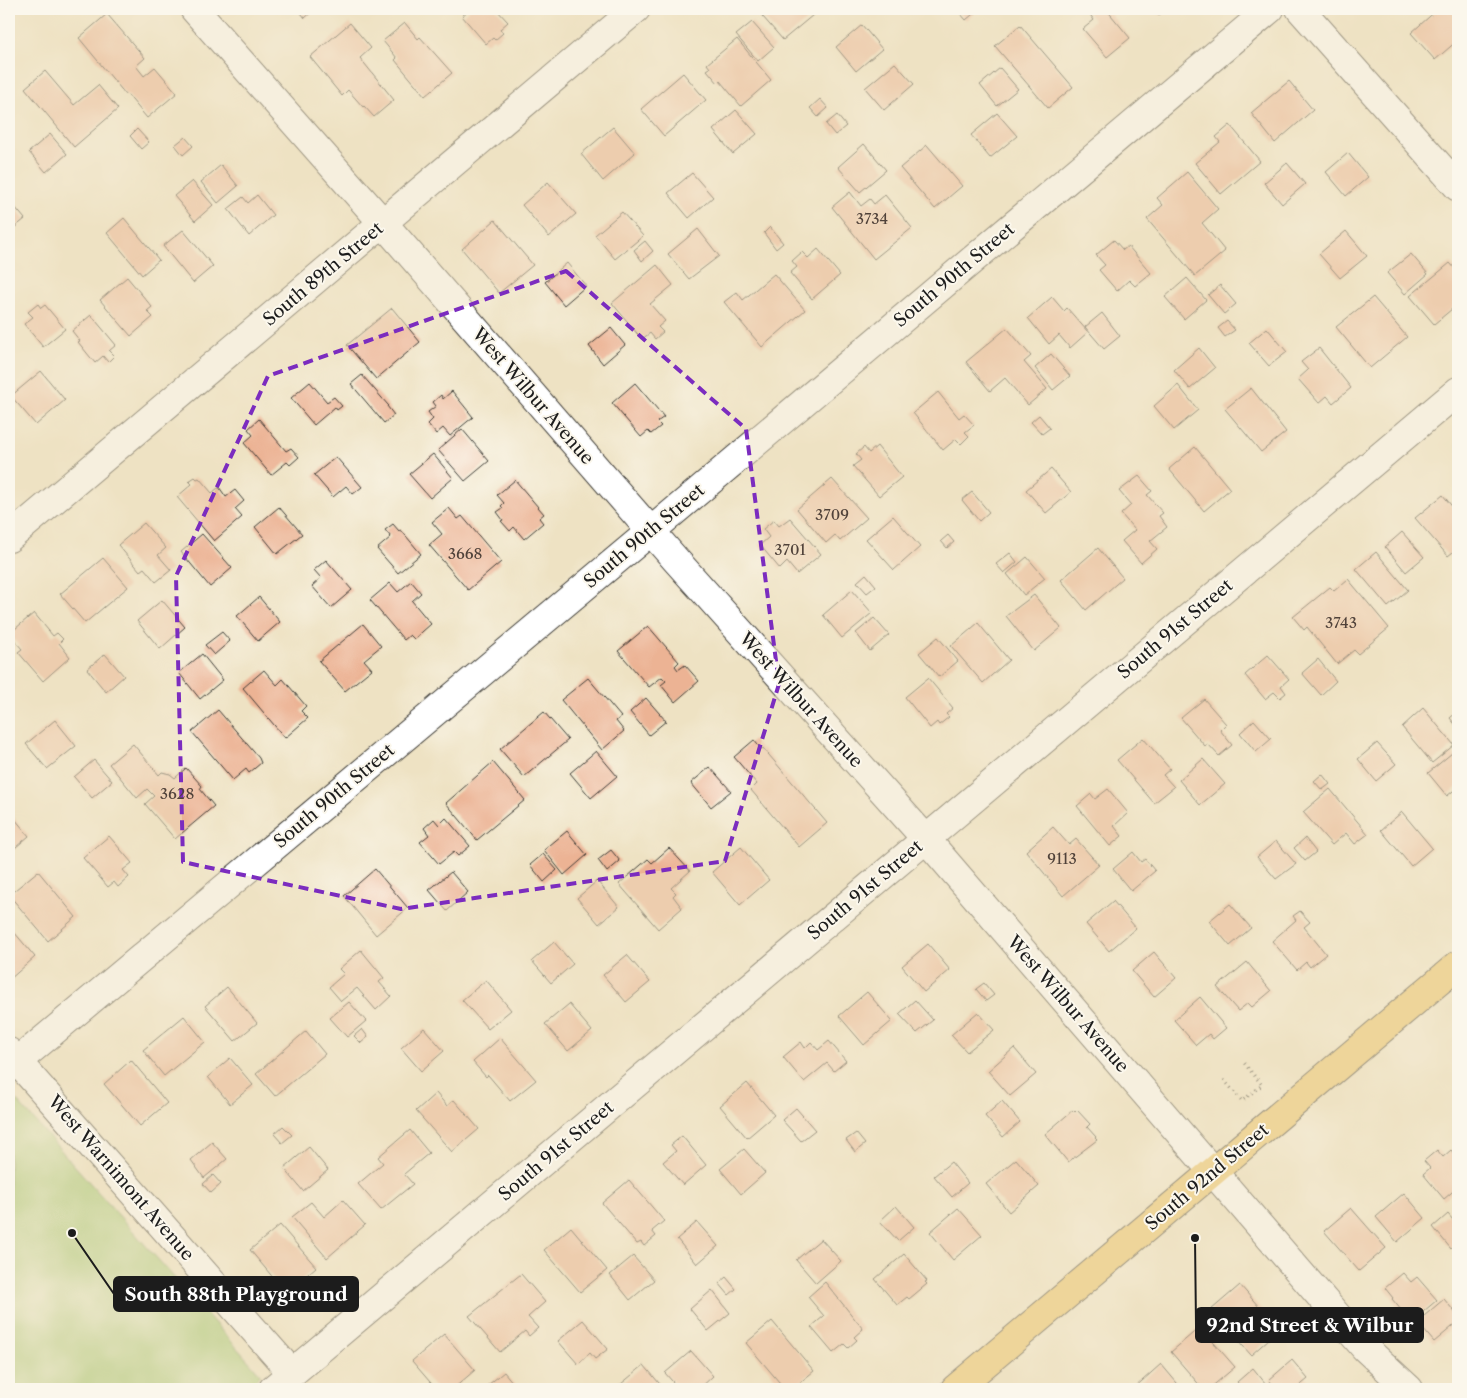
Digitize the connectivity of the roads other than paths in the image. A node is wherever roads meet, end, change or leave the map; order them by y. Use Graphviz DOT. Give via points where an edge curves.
graph roads {
  1 [pos="194,9"];
  2 [pos="636,9"];
  3 [pos="1270,9"];
  4 [pos="1300,9"];
  5 [pos="1458,187"];
  6 [pos="384,222"];
  7 [pos="1458,391"];
  8 [pos="651,531"];
  9 [pos="9,538"];
  10 [pos="926,839"];
  11 [pos="1458,965"];
  12 [pos="13,1056"];
  13 [pos="1213,1172"];
  14 [pos="282,1381"];
  15 [pos="955,1389"];
  16 [pos="1409,1389"];
  1 -- 6 [label="street, West Wilbur Avenue"];
  2 -- 6 [label="street, South 89th Street"];
  3 -- 8 [label="street, South 90th Street"];
  4 -- 5 [label="street"];
  6 -- 8 [label="street, West Wilbur Avenue"];
  6 -- 9 [label="street, South 89th Street"];
  7 -- 10 [label="street, South 91st Street"];
  8 -- 10 [label="street, West Wilbur Avenue"];
  8 -- 12 [label="street, South 90th Street"];
  10 -- 13 [label="street, West Wilbur Avenue"];
  10 -- 14 [label="street, South 91st Street"];
  11 -- 13 [label="main road, South 92nd Street"];
  12 -- 14 [label="street, West Warnimont Avenue"];
  13 -- 15 [label="main road, South 92nd Street"];
  13 -- 16 [label="street, West Wilbur Avenue" via="1365,1348"];
}
